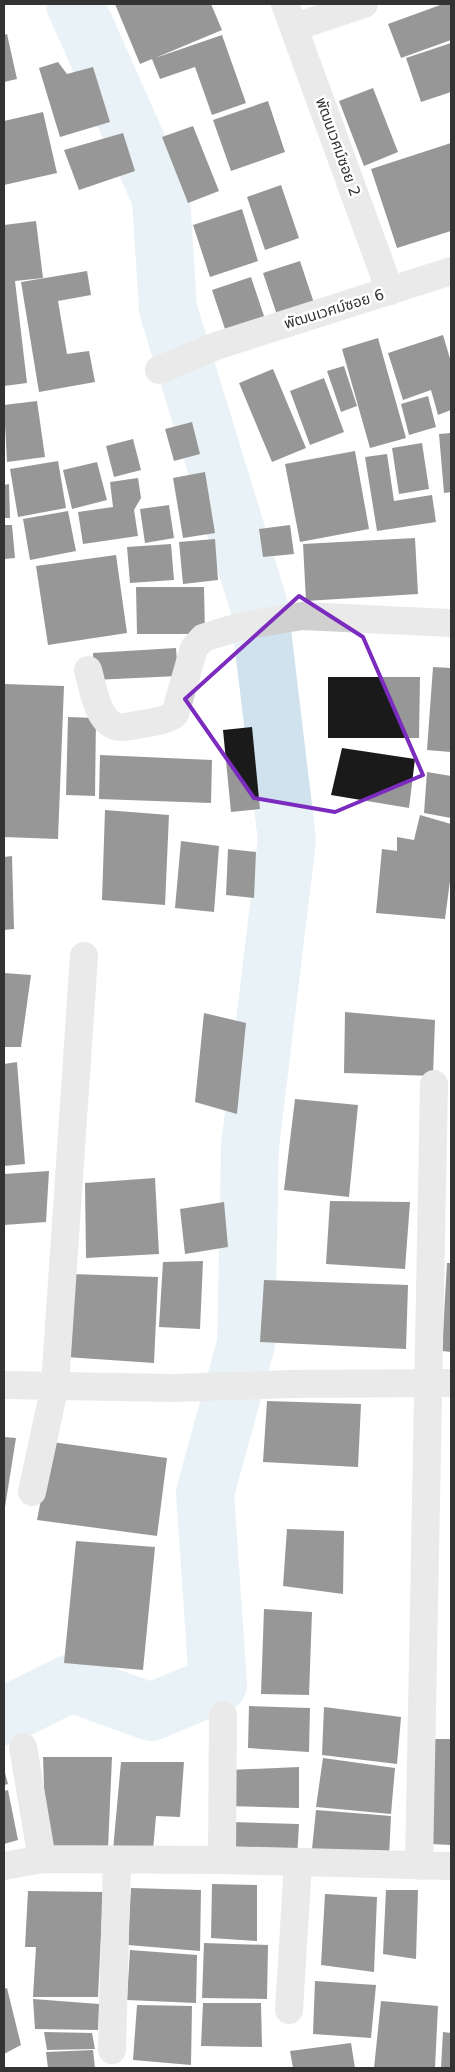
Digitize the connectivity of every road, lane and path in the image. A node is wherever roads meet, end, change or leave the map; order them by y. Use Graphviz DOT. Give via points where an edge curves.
graph roads {
  1 [pos="364,4"];
  2 [pos="290,15"];
  3 [pos="451,271"];
  4 [pos="390,291"];
  5 [pos="166,367"];
  6 [pos="451,623"];
  7 [pos="88,670"];
  8 [pos="84,956"];
  9 [pos="434,1084"];
  10 [pos="440,1383"];
  11 [pos="4,1385"];
  12 [pos="55,1385"];
  13 [pos="32,1492"];
  14 [pos="222,1715"];
  15 [pos="23,1748"];
  16 [pos="42,1859"];
  17 [pos="117,1860"];
  18 [pos="222,1860"];
  19 [pos="298,1863"];
  20 [pos="4,1866"];
  21 [pos="419,1866"];
  22 [pos="451,1866"];
  23 [pos="289,2010"];
  24 [pos="112,2050"];
  1 -- 2 [label="street"];
  2 -- 4 [label="street, พัฒนเวศม์ซอย 2"];
  3 -- 4 [label="street, พัฒนเวศม์ซอย 6"];
  4 -- 5 [label="street, พัฒนเวศม์ซอย 6" via="216,346"];
  6 -- 7 [label="street" via="302,616 242,626 203,638 197,644 178,708 169,719 118,727 108,722 101,712"];
  8 -- 12 [label="street"];
  9 -- 10 [label="street"];
  10 -- 12 [label="street" via="174,1388"];
  10 -- 21 [label="street"];
  11 -- 12 [label="street"];
  12 -- 13 [label="street"];
  14 -- 18 [label="street"];
  15 -- 16 [label="street"];
  16 -- 17 [label="street"];
  16 -- 20 [label="street"];
  17 -- 18 [label="street"];
  17 -- 24 [label="street"];
  18 -- 19 [label="street"];
  19 -- 21 [label="street"];
  19 -- 23 [label="street"];
  21 -- 22 [label="street"];
}
